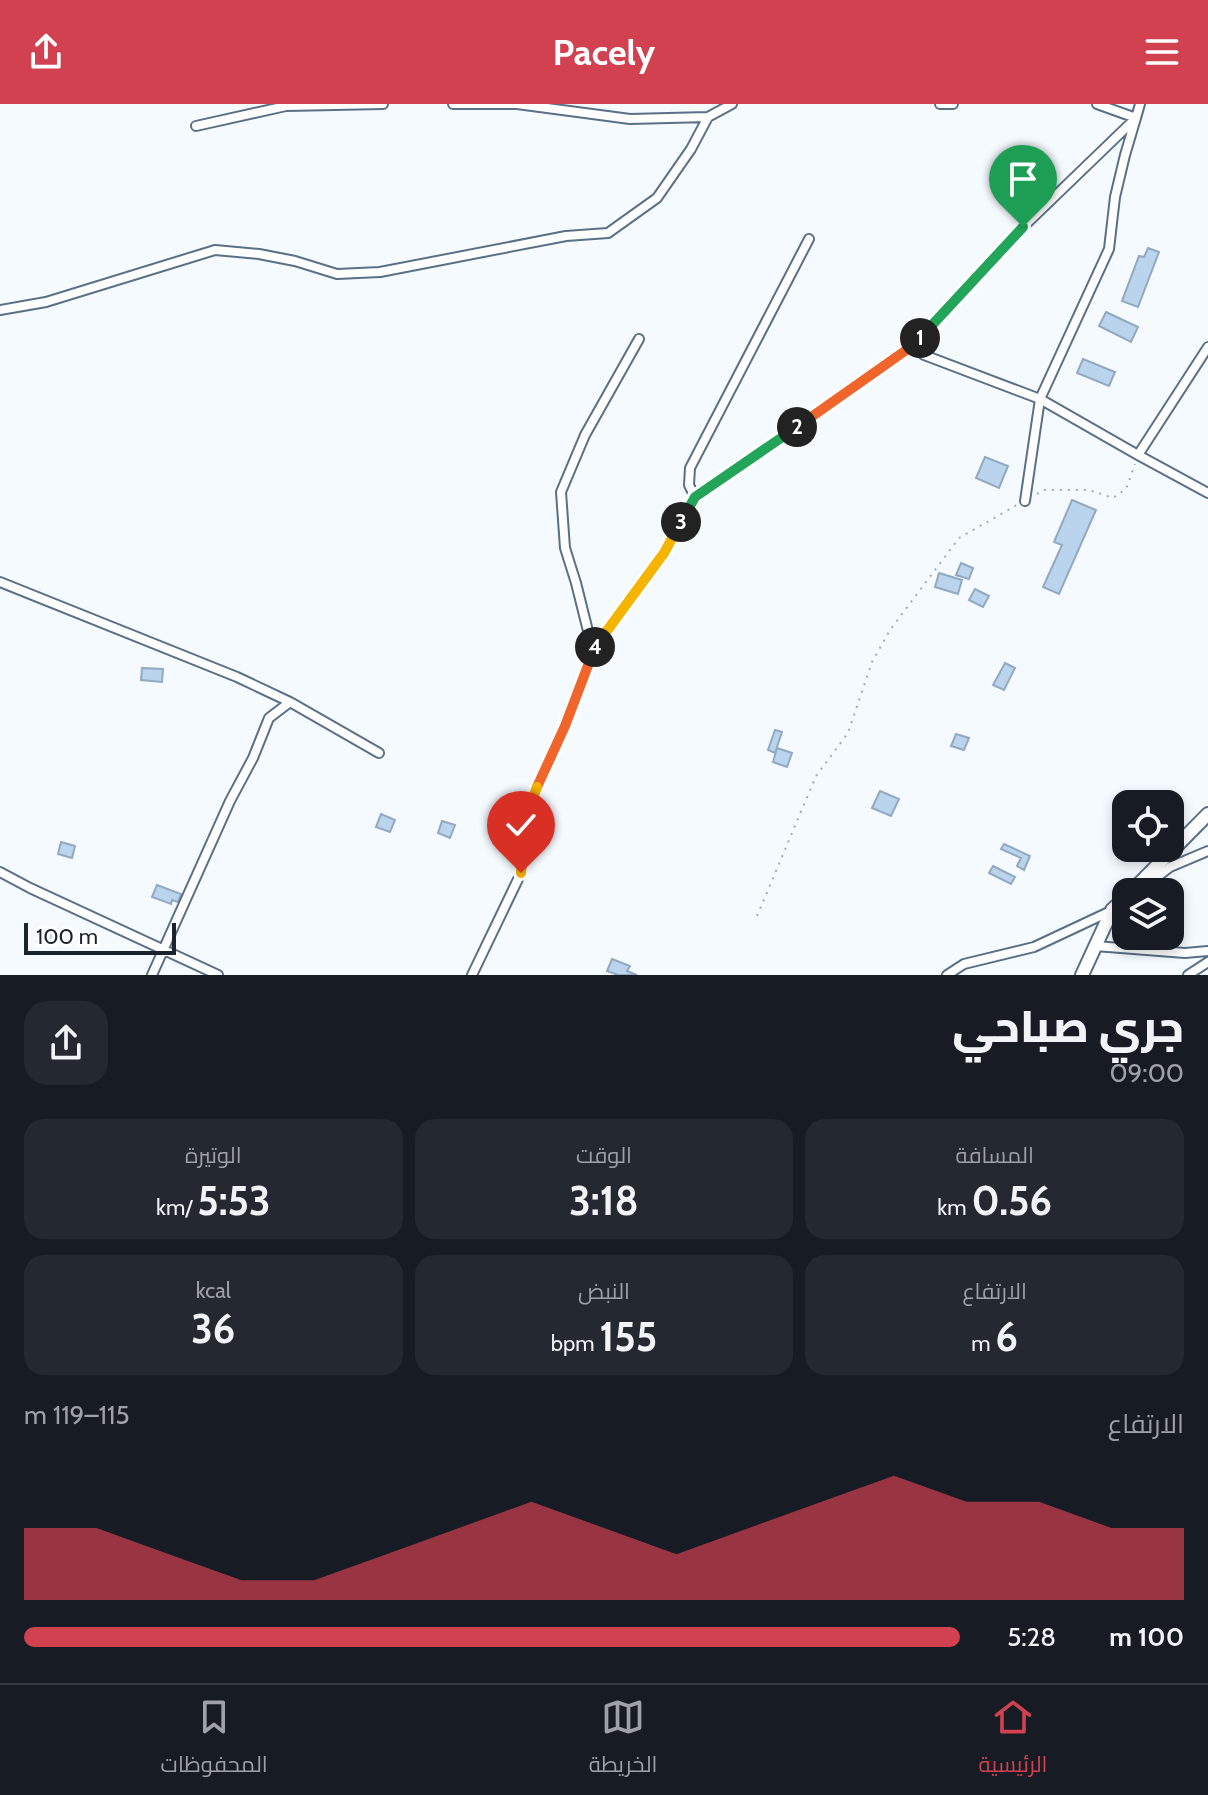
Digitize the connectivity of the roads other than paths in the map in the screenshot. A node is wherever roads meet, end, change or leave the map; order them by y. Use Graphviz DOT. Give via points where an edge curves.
graph roads {
  1 [pos="383,104"];
  2 [pos="453,104"];
  3 [pos="732,104"];
  4 [pos="940,104"];
  5 [pos="953,104"];
  6 [pos="1097,104"];
  7 [pos="1140,104"];
  8 [pos="708,117"];
  9 [pos="1136,118"];
  10 [pos="196,126"];
  11 [pos="809,239"];
  12 [pos="0,310"];
  13 [pos="639,339"];
  14 [pos="912,346"];
  15 [pos="1208,347"];
  16 [pos="1040,399"];
  17 [pos="1138,455"];
  18 [pos="1208,493"];
  19 [pos="695,497"];
  20 [pos="1025,501"];
  21 [pos="0,582"];
  22 [pos="593,651"];
  23 [pos="290,702"];
  24 [pos="379,753"];
  25 [pos="1208,814"];
  26 [pos="1208,851"];
  27 [pos="0,872"];
  28 [pos="1145,878"];
  29 [pos="1155,878"];
  30 [pos="1112,910"];
  31 [pos="1095,946"];
  32 [pos="164,950"];
  33 [pos="1208,951"];
  34 [pos="1208,962"];
  35 [pos="152,975"];
  36 [pos="218,975"];
  37 [pos="472,975"];
  38 [pos="947,975"];
  39 [pos="1082,975"];
  40 [pos="1188,975"];
  1 -- 10 [label="street" via="286,106"];
  2 -- 8 [label="street" via="517,104 630,119"];
  3 -- 8 [label="street"];
  4 -- 5 [label="street"];
  6 -- 9 [label="street"];
  7 -- 9 [label="street"];
  8 -- 12 [label="street" via="657,198 608,233 566,236 380,272 337,274 295,261 215,250 46,302"];
  9 -- 14 [label="street" via="1023,227"];
  9 -- 16 [label="street" via="1115,197 1109,249"];
  11 -- 19 [label="street" via="690,468"];
  13 -- 22 [label="street" via="585,435 561,492 565,548"];
  14 -- 16 [label="street"];
  14 -- 19 [label="street"];
  15 -- 17 [label="street"];
  16 -- 17 [label="street"];
  16 -- 20 [label="street"];
  17 -- 18 [label="street"];
  19 -- 22 [label="street" via="664,553"];
  21 -- 23 [label="street"];
  22 -- 37 [label="street" via="525,820 521,873"];
  23 -- 24 [label="street"];
  23 -- 32 [label="street" via="269,718"];
  25 -- 28 [label="main road"];
  26 -- 29 [label="street"];
  27 -- 32 [label="street"];
  30 -- 31 [label="main road"];
  30 -- 38 [label="street" via="1034,947 964,964"];
  31 -- 33 [label="street"];
  31 -- 39 [label="main road"];
  32 -- 35 [label="street"];
  32 -- 36 [label="street"];
  34 -- 40 [label="street"];
}
